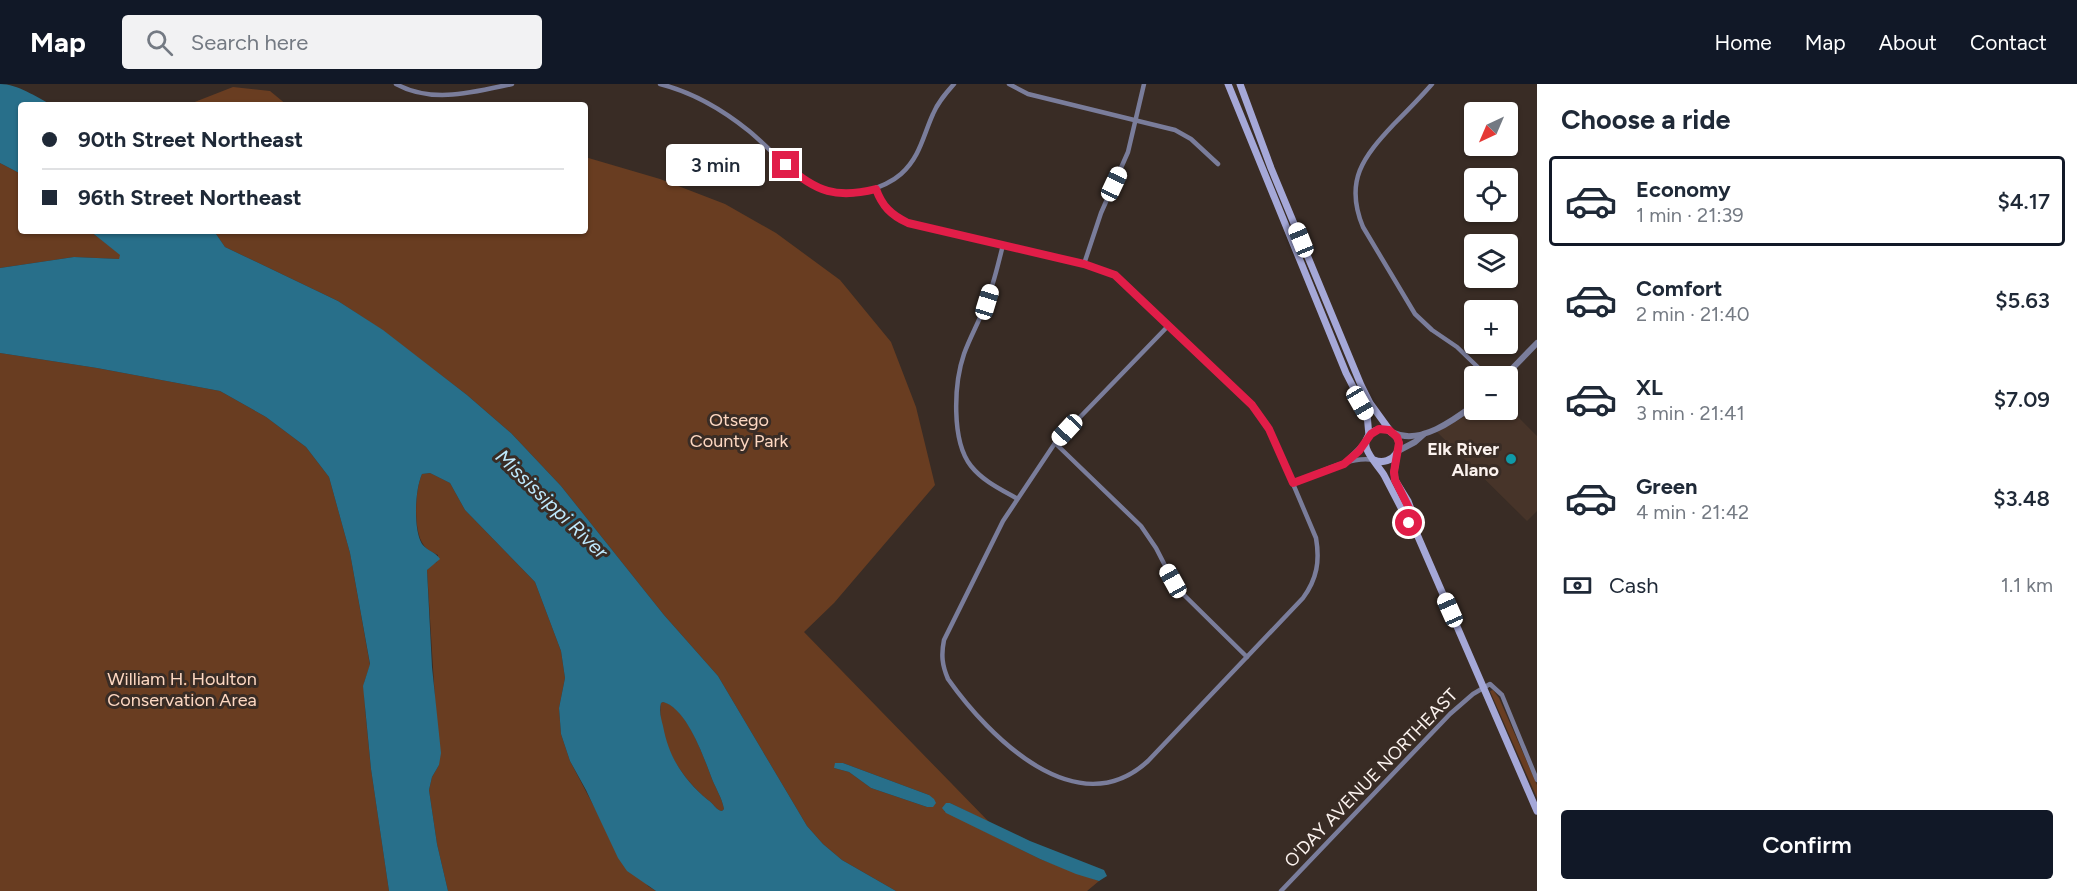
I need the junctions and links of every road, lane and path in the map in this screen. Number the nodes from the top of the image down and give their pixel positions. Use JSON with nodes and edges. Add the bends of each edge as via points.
{"nodes":[{"id":1,"x":396,"y":84,"type":"edge"},
{"id":2,"x":512,"y":84,"type":"edge"},
{"id":3,"x":660,"y":84,"type":"edge"},
{"id":4,"x":954,"y":84,"type":"edge"},
{"id":5,"x":1009,"y":84,"type":"edge"},
{"id":6,"x":1144,"y":84,"type":"edge"},
{"id":7,"x":1228,"y":84,"type":"edge"},
{"id":8,"x":1240,"y":84,"type":"edge"},
{"id":9,"x":1432,"y":84,"type":"edge"},
{"id":10,"x":1137,"y":119,"type":"junction"},
{"id":11,"x":1218,"y":164,"type":"dead end"},
{"id":12,"x":876,"y":189,"type":"junction"},
{"id":13,"x":1003,"y":245,"type":"junction"},
{"id":14,"x":1084,"y":264,"type":"junction"},
{"id":15,"x":1169,"y":325,"type":"junction"},
{"id":16,"x":1537,"y":343,"type":"edge"},
{"id":17,"x":1477,"y":366,"type":"edge"},
{"id":18,"x":1514,"y":366,"type":"edge"},
{"id":19,"x":1464,"y":412,"type":"edge"},
{"id":20,"x":1392,"y":432,"type":"junction"},
{"id":21,"x":1424,"y":434,"type":"junction"},
{"id":22,"x":1368,"y":437,"type":"junction"},
{"id":23,"x":1055,"y":443,"type":"junction"},
{"id":24,"x":1398,"y":452,"type":"junction"},
{"id":25,"x":1374,"y":460,"type":"junction"},
{"id":26,"x":1344,"y":464,"type":"junction"},
{"id":27,"x":1293,"y":483,"type":"junction"},
{"id":28,"x":1016,"y":498,"type":"junction"},
{"id":29,"x":1416,"y":532,"type":"junction"},
{"id":30,"x":1247,"y":657,"type":"junction"},
{"id":31,"x":1483,"y":687,"type":"junction"},
{"id":32,"x":1537,"y":780,"type":"edge"},
{"id":33,"x":1537,"y":811,"type":"edge"},
{"id":34,"x":1281,"y":891,"type":"edge"}],
"edges":[{"from":1,"to":2,"type":"street","via":[[425,95],[441,96]]},
{"from":3,"to":12,"type":"street","via":[[726,114],[819,189],[848,195]]},
{"from":4,"to":12,"type":"street","via":[[936,107],[914,161],[897,178]]},
{"from":5,"to":10,"type":"street","via":[[1028,94]]},
{"from":6,"to":10,"type":"street"},
{"from":7,"to":22,"type":"main road","via":[[1346,373],[1367,414]]},
{"from":8,"to":20,"type":"main road","via":[[1360,385]]},
{"from":9,"to":17,"type":"street","via":[[1372,147],[1360,169],[1356,191],[1359,218],[1406,302],[1423,323]]},
{"from":10,"to":11,"type":"street","via":[[1184,134]]},
{"from":10,"to":14,"type":"street"},
{"from":12,"to":13,"type":"street","via":[[883,205],[908,223]]},
{"from":13,"to":14,"type":"street"},
{"from":13,"to":28,"type":"street","via":[[987,302],[964,354],[958,380],[957,429],[965,458],[978,474]]},
{"from":14,"to":15,"type":"street","via":[[1115,275]]},
{"from":15,"to":23,"type":"street"},
{"from":15,"to":27,"type":"street","via":[[1262,418]]},
{"from":16,"to":18,"type":"street"},
{"from":19,"to":21,"type":"street"},
{"from":20,"to":21,"type":"street","via":[[1406,437]]},
{"from":20,"to":22,"type":"main road","via":[[1379,429]]},
{"from":20,"to":24,"type":"main road","via":[[1399,443]]},
{"from":21,"to":24,"type":"street"},
{"from":22,"to":25,"type":"main road","via":[[1367,452]]},
{"from":22,"to":26,"type":"street"},
{"from":23,"to":28,"type":"street"},
{"from":23,"to":30,"type":"street","via":[[1141,526],[1183,594]]},
{"from":24,"to":25,"type":"main road","via":[[1389,461]]},
{"from":24,"to":29,"type":"main road","via":[[1394,475],[1415,520]]},
{"from":25,"to":26,"type":"street"},
{"from":25,"to":29,"type":"main road"},
{"from":26,"to":27,"type":"street"},
{"from":27,"to":30,"type":"street","via":[[1316,538],[1317,572],[1303,598]]},
{"from":28,"to":30,"type":"street","via":[[944,640],[941,655],[948,679],[1006,744],[1050,772],[1078,783],[1120,780],[1139,769]]},
{"from":29,"to":31,"type":"main road"},
{"from":31,"to":32,"type":"street","via":[[1490,684],[1502,694]]},
{"from":31,"to":33,"type":"main road"},
{"from":31,"to":34,"type":"street","name":"O'DAY AVENUE NORTHEAST","via":[[1450,714]]}]}
